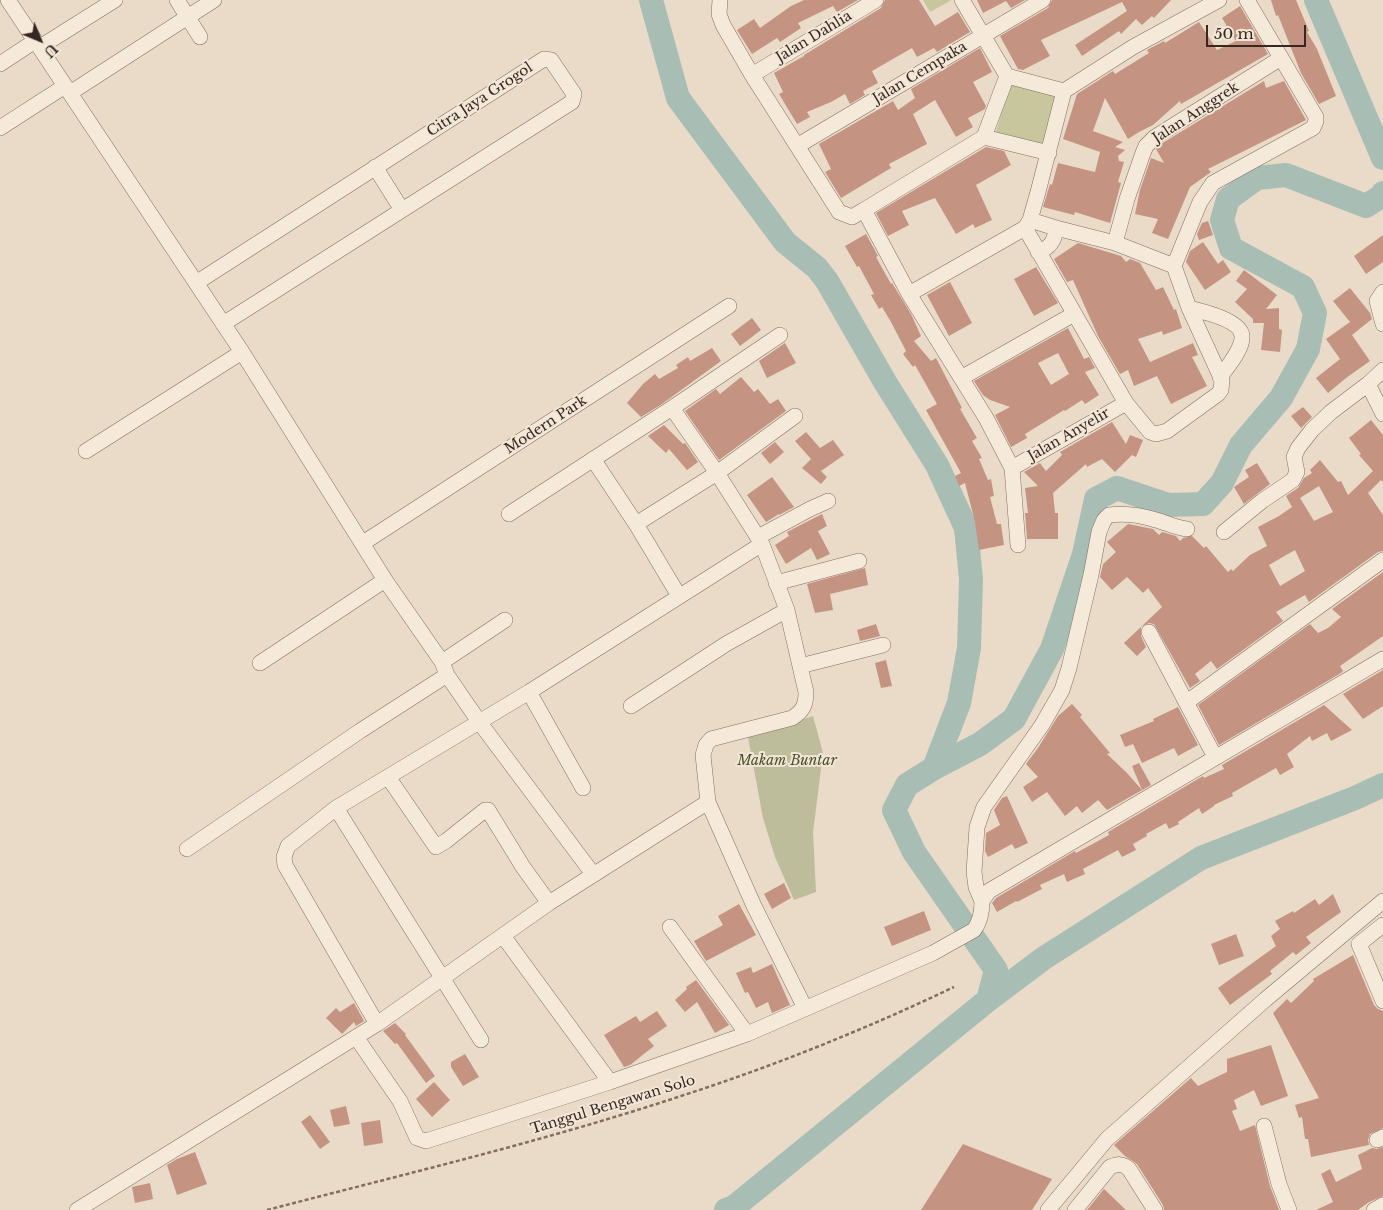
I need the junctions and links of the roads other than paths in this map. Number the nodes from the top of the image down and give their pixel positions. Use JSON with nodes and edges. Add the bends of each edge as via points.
{"nodes":[{"id":1,"x":8,"y":0,"type":"edge"},
{"id":2,"x":115,"y":0,"type":"edge"},
{"id":3,"x":177,"y":0,"type":"edge"},
{"id":4,"x":214,"y":0,"type":"edge"},
{"id":5,"x":720,"y":0,"type":"edge"},
{"id":6,"x":876,"y":0,"type":"edge"},
{"id":7,"x":962,"y":0,"type":"edge"},
{"id":8,"x":1043,"y":0,"type":"edge"},
{"id":9,"x":1218,"y":0,"type":"edge"},
{"id":10,"x":1247,"y":0,"type":"edge"},
{"id":11,"x":188,"y":17,"type":"junction"},
{"id":12,"x":983,"y":36,"type":"junction"},
{"id":13,"x":200,"y":37,"type":"dead end"},
{"id":14,"x":37,"y":44,"type":"junction"},
{"id":15,"x":1281,"y":58,"type":"junction"},
{"id":16,"x":0,"y":64,"type":"edge"},
{"id":17,"x":752,"y":75,"type":"junction"},
{"id":18,"x":1007,"y":76,"type":"junction"},
{"id":19,"x":68,"y":90,"type":"junction"},
{"id":20,"x":1064,"y":91,"type":"junction"},
{"id":21,"x":0,"y":128,"type":"edge"},
{"id":22,"x":984,"y":137,"type":"junction"},
{"id":23,"x":797,"y":146,"type":"junction"},
{"id":24,"x":1049,"y":153,"type":"junction"},
{"id":25,"x":375,"y":167,"type":"junction"},
{"id":26,"x":402,"y":210,"type":"junction"},
{"id":27,"x":864,"y":210,"type":"junction"},
{"id":28,"x":1027,"y":224,"type":"junction"},
{"id":29,"x":1056,"y":228,"type":"junction"},
{"id":30,"x":1116,"y":243,"type":"junction"},
{"id":31,"x":1038,"y":252,"type":"junction"},
{"id":32,"x":1174,"y":266,"type":"junction"},
{"id":33,"x":196,"y":282,"type":"junction"},
{"id":34,"x":1383,"y":292,"type":"edge"},
{"id":35,"x":909,"y":294,"type":"junction"},
{"id":36,"x":729,"y":306,"type":"dead end"},
{"id":37,"x":1189,"y":308,"type":"junction"},
{"id":38,"x":1074,"y":314,"type":"junction"},
{"id":39,"x":223,"y":324,"type":"junction"},
{"id":40,"x":1383,"y":324,"type":"edge"},
{"id":41,"x":780,"y":335,"type":"dead end"},
{"id":42,"x":242,"y":352,"type":"junction"},
{"id":43,"x":1383,"y":370,"type":"edge"},
{"id":44,"x":1220,"y":377,"type":"junction"},
{"id":45,"x":961,"y":378,"type":"junction"},
{"id":46,"x":1368,"y":384,"type":"junction"},
{"id":47,"x":1126,"y":403,"type":"junction"},
{"id":48,"x":672,"y":408,"type":"junction"},
{"id":49,"x":1383,"y":414,"type":"edge"},
{"id":50,"x":795,"y":416,"type":"dead end"},
{"id":51,"x":86,"y":451,"type":"dead end"},
{"id":52,"x":593,"y":459,"type":"junction"},
{"id":53,"x":1012,"y":468,"type":"junction"},
{"id":54,"x":717,"y":473,"type":"junction"},
{"id":55,"x":828,"y":501,"type":"dead end"},
{"id":56,"x":509,"y":514,"type":"dead end"},
{"id":57,"x":636,"y":524,"type":"junction"},
{"id":58,"x":1187,"y":529,"type":"dead end"},
{"id":59,"x":1224,"y":532,"type":"dead end"},
{"id":60,"x":760,"y":541,"type":"junction"},
{"id":61,"x":362,"y":543,"type":"junction"},
{"id":62,"x":1018,"y":544,"type":"dead end"},
{"id":63,"x":1383,"y":560,"type":"edge"},
{"id":64,"x":859,"y":561,"type":"dead end"},
{"id":65,"x":385,"y":580,"type":"junction"},
{"id":66,"x":776,"y":583,"type":"junction"},
{"id":67,"x":679,"y":596,"type":"junction"},
{"id":68,"x":787,"y":610,"type":"junction"},
{"id":69,"x":506,"y":620,"type":"dead end"},
{"id":70,"x":1149,"y":632,"type":"dead end"},
{"id":71,"x":883,"y":646,"type":"dead end"},
{"id":72,"x":1383,"y":659,"type":"edge"},
{"id":73,"x":260,"y":663,"type":"dead end"},
{"id":74,"x":800,"y":666,"type":"junction"},
{"id":75,"x":444,"y":669,"type":"junction"},
{"id":76,"x":529,"y":692,"type":"junction"},
{"id":77,"x":1187,"y":702,"type":"junction"},
{"id":78,"x":632,"y":706,"type":"dead end"},
{"id":79,"x":480,"y":723,"type":"junction"},
{"id":80,"x":1215,"y":757,"type":"junction"},
{"id":81,"x":388,"y":777,"type":"junction"},
{"id":82,"x":583,"y":788,"type":"dead end"},
{"id":83,"x":708,"y":802,"type":"junction"},
{"id":84,"x":336,"y":808,"type":"junction"},
{"id":85,"x":187,"y":850,"type":"dead end"},
{"id":86,"x":593,"y":874,"type":"junction"},
{"id":87,"x":982,"y":900,"type":"junction"},
{"id":88,"x":1383,"y":901,"type":"edge"},
{"id":89,"x":549,"y":903,"type":"junction"},
{"id":90,"x":1383,"y":925,"type":"edge"},
{"id":91,"x":670,"y":927,"type":"dead end"},
{"id":92,"x":502,"y":936,"type":"junction"},
{"id":93,"x":441,"y":978,"type":"junction"},
{"id":94,"x":1383,"y":1001,"type":"edge"},
{"id":95,"x":804,"y":1008,"type":"junction"},
{"id":96,"x":378,"y":1024,"type":"junction"},
{"id":97,"x":746,"y":1034,"type":"junction"},
{"id":98,"x":356,"y":1037,"type":"junction"},
{"id":99,"x":481,"y":1040,"type":"dead end"},
{"id":100,"x":610,"y":1082,"type":"junction"},
{"id":101,"x":1264,"y":1126,"type":"dead end"},
{"id":102,"x":1383,"y":1205,"type":"edge"},
{"id":103,"x":77,"y":1210,"type":"edge"},
{"id":104,"x":1048,"y":1210,"type":"edge"},
{"id":105,"x":1076,"y":1210,"type":"edge"},
{"id":106,"x":1155,"y":1210,"type":"edge"},
{"id":107,"x":1289,"y":1210,"type":"edge"},
{"id":108,"x":1374,"y":1210,"type":"edge"}],
"edges":[{"from":1,"to":14,"type":"street"},
{"from":2,"to":14,"type":"street"},
{"from":3,"to":11,"type":"street"},
{"from":4,"to":11,"type":"street"},
{"from":5,"to":17,"type":"street","via":[[719,14],[723,25]]},
{"from":6,"to":17,"type":"street","name":"Jalan Dahlia"},
{"from":7,"to":12,"type":"street"},
{"from":8,"to":12,"type":"street","name":"Jalan Cempaka"},
{"from":9,"to":20,"type":"street","via":[[1133,47]]},
{"from":10,"to":15,"type":"street"},
{"from":11,"to":13,"type":"street"},
{"from":11,"to":19,"type":"street"},
{"from":12,"to":18,"type":"street"},
{"from":12,"to":23,"type":"street","name":"Jalan Cempaka"},
{"from":14,"to":16,"type":"street"},
{"from":14,"to":19,"type":"street"},
{"from":15,"to":30,"type":"street","name":"Jalan Anggrek","via":[[1155,137],[1146,146]]},
{"from":15,"to":32,"type":"street","via":[[1316,117],[1313,128],[1213,183],[1200,202]]},
{"from":17,"to":23,"type":"street"},
{"from":18,"to":20,"type":"street"},
{"from":18,"to":22,"type":"street"},
{"from":19,"to":21,"type":"street"},
{"from":19,"to":33,"type":"street"},
{"from":20,"to":24,"type":"street"},
{"from":22,"to":24,"type":"street"},
{"from":22,"to":27,"type":"street"},
{"from":23,"to":27,"type":"street","via":[[839,212],[852,217]]},
{"from":24,"to":28,"type":"street"},
{"from":25,"to":26,"type":"street"},
{"from":25,"to":26,"type":"street","name":"Citra Jaya Grogol","via":[[544,59],[550,60],[574,94],[572,102]]},
{"from":25,"to":33,"type":"street","name":"Citra Jaya Grogol"},
{"from":26,"to":39,"type":"street","name":"Citra Jaya Grogol"},
{"from":27,"to":35,"type":"street"},
{"from":28,"to":29,"type":"street"},
{"from":28,"to":31,"type":"street"},
{"from":28,"to":35,"type":"street"},
{"from":29,"to":30,"type":"street"},
{"from":29,"to":31,"type":"street","via":[[1052,243]]},
{"from":30,"to":32,"type":"street"},
{"from":31,"to":38,"type":"street"},
{"from":32,"to":37,"type":"street"},
{"from":33,"to":39,"type":"street"},
{"from":34,"to":40,"type":"street","via":[[1377,301]]},
{"from":35,"to":45,"type":"street"},
{"from":36,"to":61,"type":"street","name":"Modern Park"},
{"from":37,"to":44,"type":"street"},
{"from":37,"to":44,"type":"street","via":[[1214,314],[1240,330],[1240,345]]},
{"from":38,"to":45,"type":"street"},
{"from":38,"to":47,"type":"street"},
{"from":39,"to":42,"type":"street"},
{"from":41,"to":48,"type":"street"},
{"from":42,"to":51,"type":"street"},
{"from":42,"to":61,"type":"street"},
{"from":43,"to":46,"type":"street"},
{"from":44,"to":47,"type":"street","via":[[1222,386],[1218,394],[1168,431],[1150,432]]},
{"from":45,"to":53,"type":"street"},
{"from":46,"to":49,"type":"street"},
{"from":46,"to":59,"type":"street","via":[[1312,430],[1294,457],[1297,472],[1293,480]]},
{"from":47,"to":53,"type":"street","name":"Jalan Anyelir"},
{"from":48,"to":52,"type":"street"},
{"from":48,"to":54,"type":"street"},
{"from":50,"to":54,"type":"street"},
{"from":52,"to":56,"type":"street"},
{"from":52,"to":57,"type":"street"},
{"from":53,"to":62,"type":"street"},
{"from":54,"to":57,"type":"street"},
{"from":54,"to":60,"type":"street"},
{"from":55,"to":60,"type":"street"},
{"from":57,"to":67,"type":"street"},
{"from":58,"to":87,"type":"street","via":[[1128,513],[1108,515],[1104,520],[1062,690],[1042,725],[984,807],[977,828],[974,872]]},
{"from":60,"to":66,"type":"street"},
{"from":60,"to":67,"type":"street"},
{"from":61,"to":65,"type":"street"},
{"from":63,"to":77,"type":"street"},
{"from":64,"to":66,"type":"street"},
{"from":65,"to":73,"type":"street"},
{"from":65,"to":75,"type":"street"},
{"from":66,"to":68,"type":"street"},
{"from":67,"to":76,"type":"street"},
{"from":68,"to":74,"type":"street"},
{"from":68,"to":78,"type":"street","via":[[726,644]]},
{"from":69,"to":75,"type":"street"},
{"from":70,"to":77,"type":"street"},
{"from":71,"to":74,"type":"street"},
{"from":72,"to":80,"type":"street"},
{"from":74,"to":83,"type":"street","via":[[806,692],[801,712],[782,721],[712,739],[706,745],[703,755]]},
{"from":75,"to":79,"type":"street"},
{"from":75,"to":85,"type":"street"},
{"from":76,"to":79,"type":"street"},
{"from":76,"to":82,"type":"street"},
{"from":77,"to":80,"type":"street"},
{"from":79,"to":81,"type":"street"},
{"from":79,"to":86,"type":"street"},
{"from":80,"to":87,"type":"street","via":[[989,890]]},
{"from":81,"to":84,"type":"street"},
{"from":81,"to":89,"type":"street","via":[[436,847],[488,810]]},
{"from":83,"to":86,"type":"street"},
{"from":83,"to":95,"type":"street"},
{"from":84,"to":93,"type":"street"},
{"from":84,"to":96,"type":"street","via":[[288,846],[285,865]]},
{"from":86,"to":89,"type":"street"},
{"from":87,"to":95,"type":"street","via":[[978,926],[974,930],[933,953]]},
{"from":88,"to":104,"type":"street","via":[[1114,1133]]},
{"from":89,"to":92,"type":"street"},
{"from":90,"to":94,"type":"street","via":[[1358,944]]},
{"from":91,"to":97,"type":"street"},
{"from":92,"to":93,"type":"street"},
{"from":92,"to":100,"type":"street"},
{"from":93,"to":96,"type":"street"},
{"from":93,"to":99,"type":"street"},
{"from":95,"to":97,"type":"street"},
{"from":96,"to":98,"type":"street"},
{"from":97,"to":100,"type":"street"},
{"from":98,"to":100,"type":"street","via":[[400,1101],[417,1138],[426,1142]]},
{"from":98,"to":103,"type":"street"},
{"from":101,"to":107,"type":"street"},
{"from":102,"to":108,"type":"street"},
{"from":105,"to":106,"type":"street","via":[[1110,1167],[1118,1164],[1128,1169]]}]}
